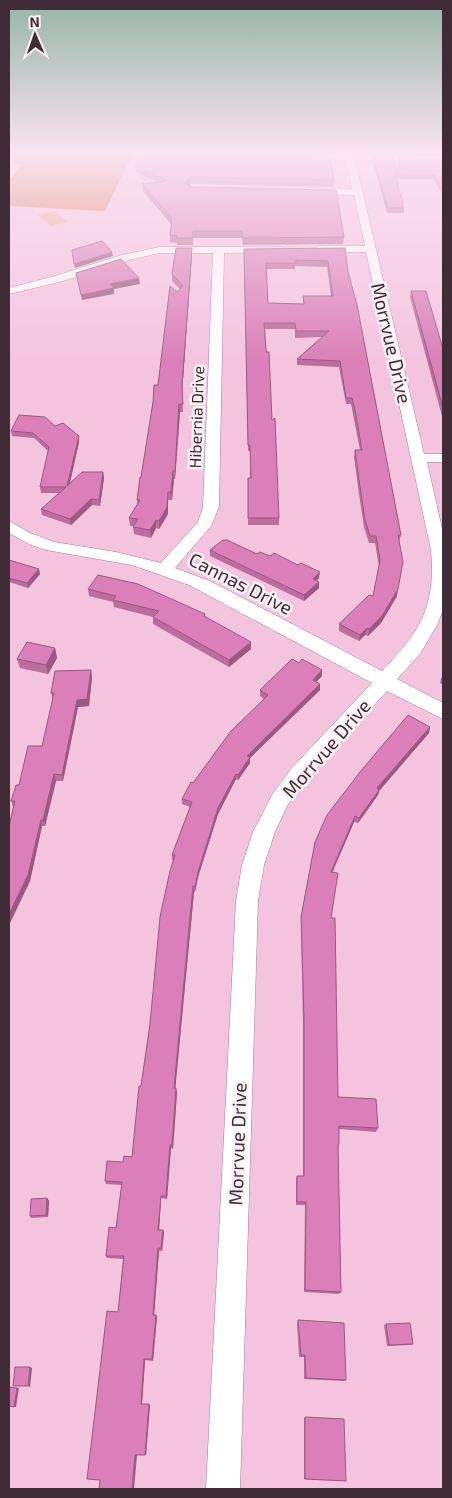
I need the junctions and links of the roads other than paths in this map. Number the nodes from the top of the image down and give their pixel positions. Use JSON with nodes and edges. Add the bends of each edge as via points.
{"nodes":[{"id":1,"x":365,"y":223,"type":"edge"},
{"id":2,"x":219,"y":249,"type":"junction"},
{"id":3,"x":371,"y":249,"type":"junction"},
{"id":4,"x":9,"y":291,"type":"edge"},
{"id":5,"x":418,"y":458,"type":"junction"},
{"id":6,"x":443,"y":458,"type":"edge"},
{"id":7,"x":9,"y":526,"type":"edge"},
{"id":8,"x":165,"y":570,"type":"junction"},
{"id":9,"x":384,"y":681,"type":"junction"},
{"id":10,"x":443,"y":712,"type":"edge"},
{"id":11,"x":222,"y":1489,"type":"edge"}],
"edges":[{"from":1,"to":3,"type":"street","name":"Morrvue Drive"},
{"from":2,"to":3,"type":"street"},
{"from":2,"to":4,"type":"street","via":[[145,252]]},
{"from":2,"to":8,"type":"street","name":"Hibernia Drive","via":[[211,507],[205,523]]},
{"from":3,"to":5,"type":"street","name":"Morrvue Drive"},
{"from":5,"to":6,"type":"street"},
{"from":5,"to":9,"type":"street","name":"Morrvue Drive","via":[[439,550],[441,589],[427,629],[414,649]]},
{"from":7,"to":8,"type":"street","name":"Cannas Drive","via":[[36,542],[132,560]]},
{"from":8,"to":9,"type":"street","name":"Cannas Drive","via":[[204,586]]},
{"from":9,"to":10,"type":"street","name":"Cannas Drive"},
{"from":9,"to":11,"type":"street","name":"Morrvue Drive","via":[[298,775],[268,824],[253,865],[247,901]]}]}
